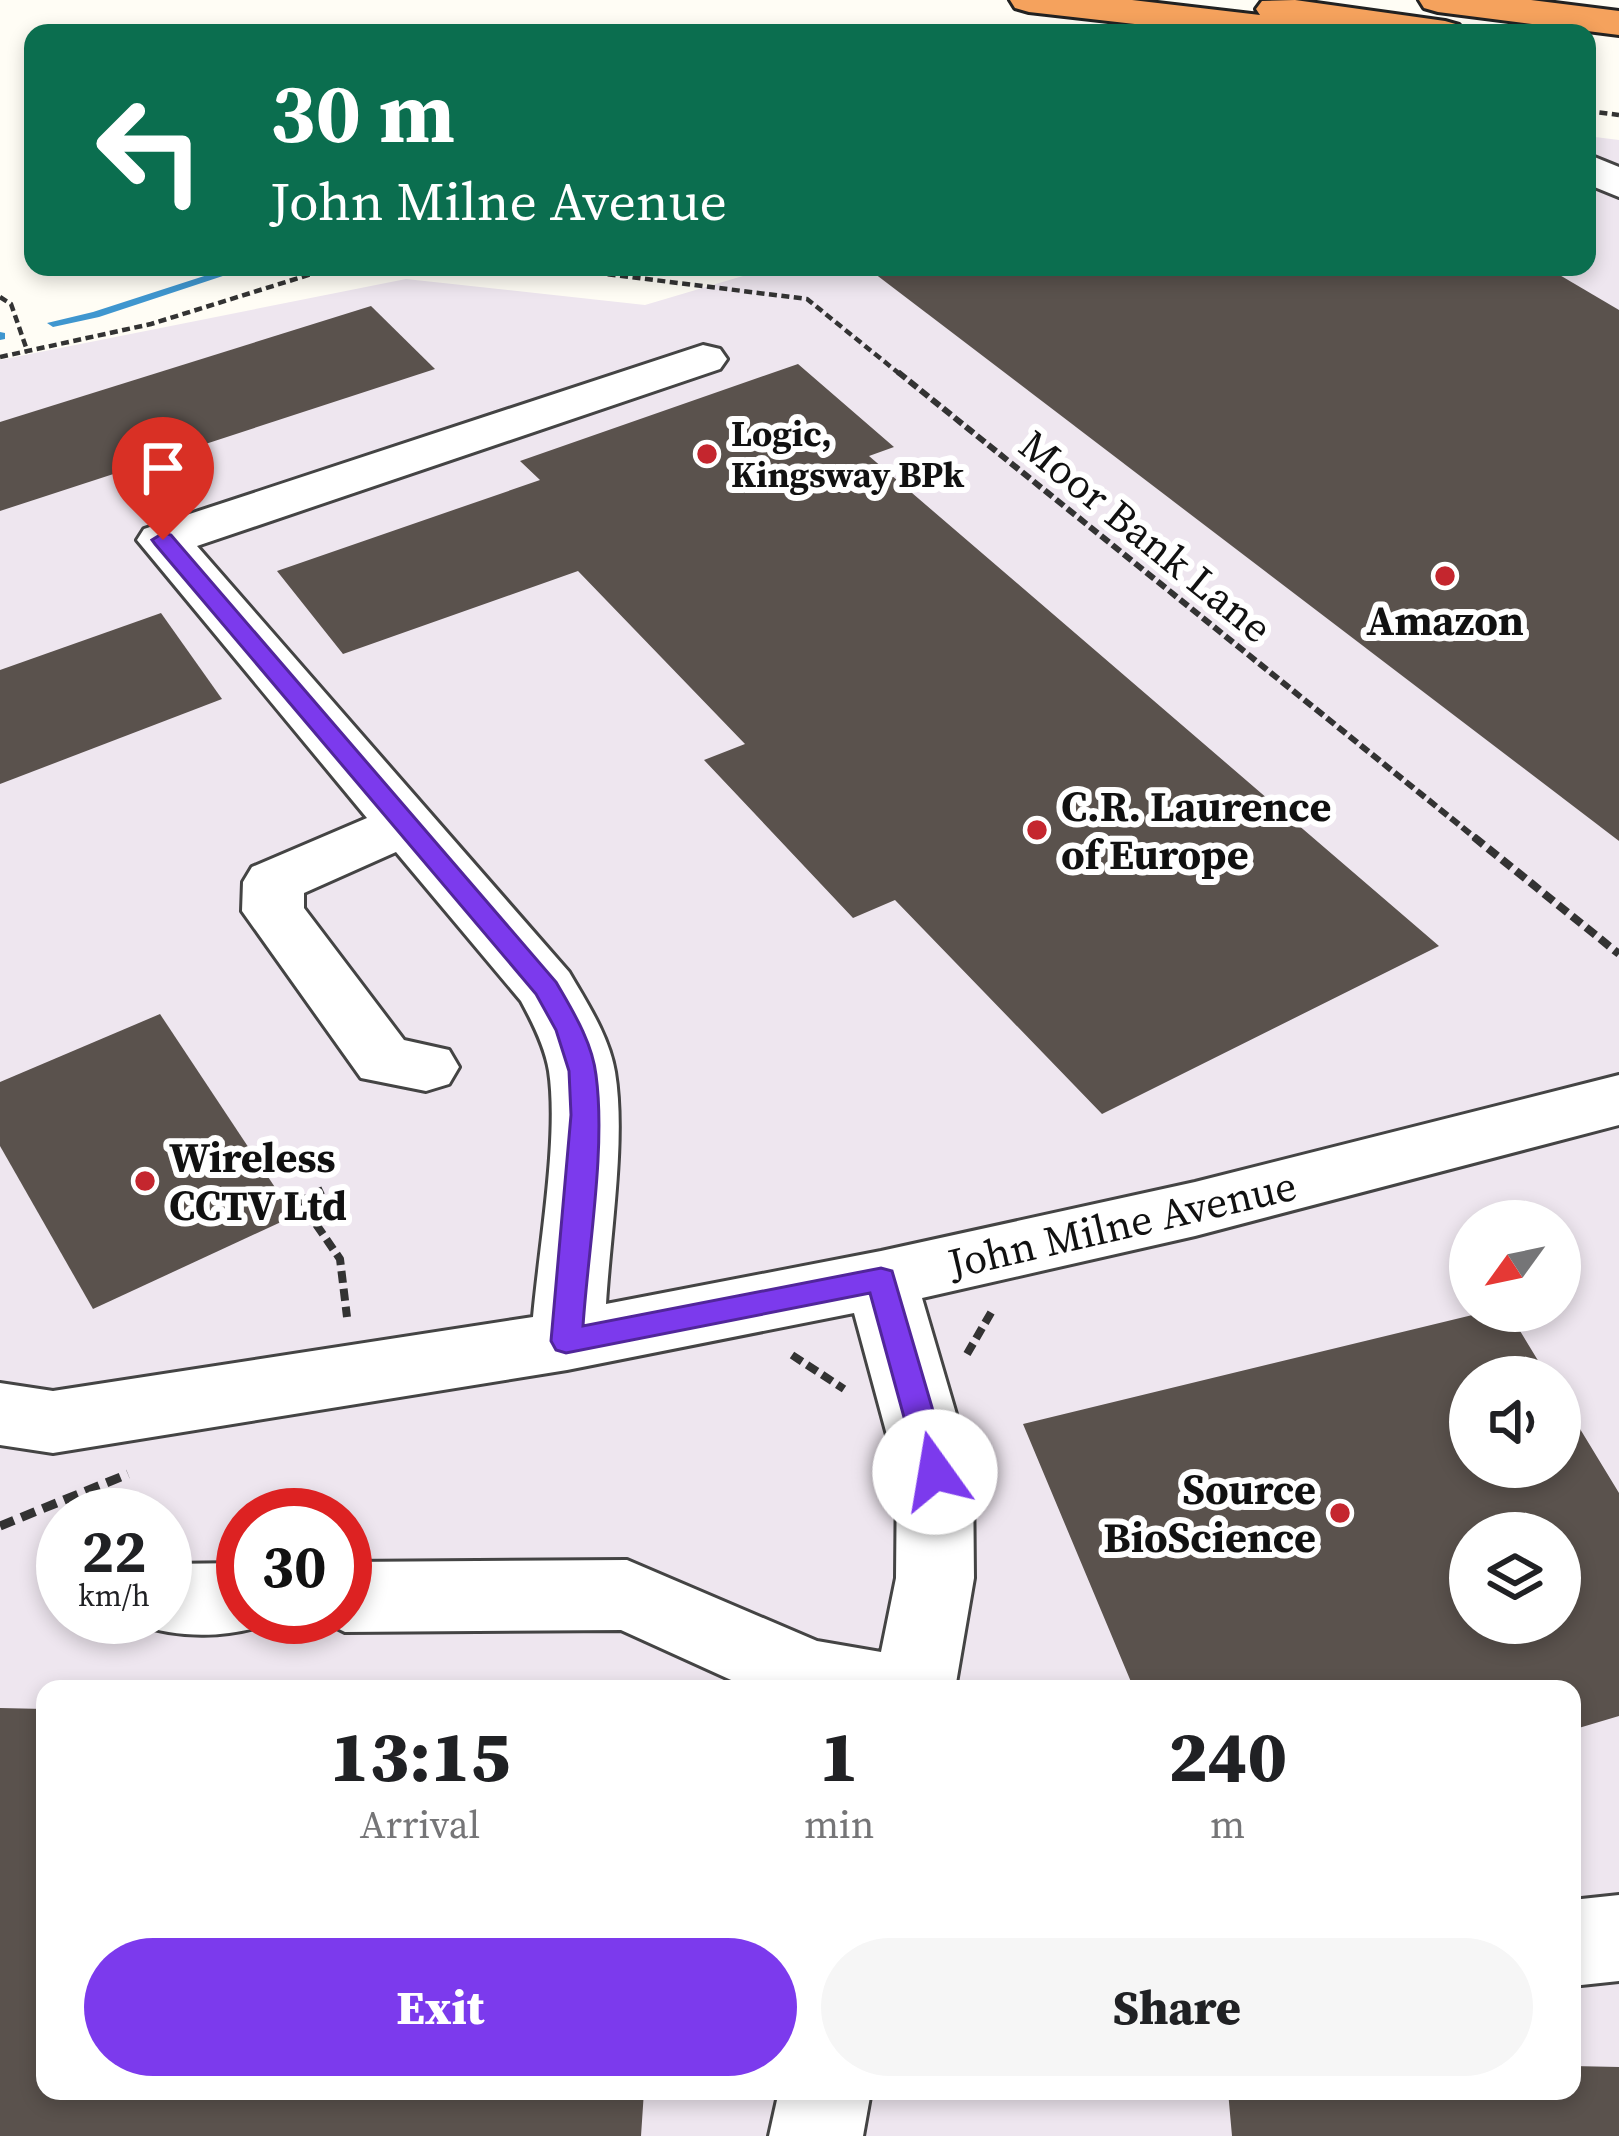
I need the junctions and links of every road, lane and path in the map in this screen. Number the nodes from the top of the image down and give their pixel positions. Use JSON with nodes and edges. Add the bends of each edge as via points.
{"nodes":[{"id":1,"x":1029,"y":0,"type":"edge"},
{"id":2,"x":1217,"y":0,"type":"edge"},
{"id":3,"x":1438,"y":0,"type":"edge"},
{"id":4,"x":1619,"y":23,"type":"edge"},
{"id":5,"x":1239,"y":24,"type":"edge"},
{"id":6,"x":1383,"y":24,"type":"edge"},
{"id":7,"x":305,"y":276,"type":"edge"},
{"id":8,"x":622,"y":276,"type":"edge"},
{"id":9,"x":0,"y":297,"type":"edge"},
{"id":10,"x":28,"y":352,"type":"junction"},
{"id":11,"x":0,"y":357,"type":"edge"},
{"id":12,"x":704,"y":359,"type":"dead end"},
{"id":13,"x":406,"y":824,"type":"junction"},
{"id":14,"x":1619,"y":954,"type":"edge"},
{"id":15,"x":426,"y":1066,"type":"dead end"},
{"id":16,"x":1619,"y":1100,"type":"edge"},
{"id":17,"x":323,"y":1190,"type":"dead end"},
{"id":18,"x":881,"y":1279,"type":"junction"},
{"id":19,"x":1004,"y":1308,"type":"dead end"},
{"id":20,"x":347,"y":1322,"type":"dead end"},
{"id":21,"x":566,"y":1341,"type":"junction"},
{"id":22,"x":774,"y":1358,"type":"dead end"},
{"id":23,"x":964,"y":1372,"type":"dead end"},
{"id":24,"x":852,"y":1396,"type":"dead end"},
{"id":25,"x":18,"y":1432,"type":"edge"},
{"id":26,"x":149,"y":1469,"type":"dead end"},
{"id":27,"x":0,"y":1526,"type":"edge"},
{"id":28,"x":372,"y":1597,"type":"edge"},
{"id":29,"x":828,"y":1680,"type":"edge"},
{"id":30,"x":916,"y":1680,"type":"edge"},
{"id":31,"x":1619,"y":1938,"type":"edge"},
{"id":32,"x":1581,"y":1942,"type":"edge"},
{"id":33,"x":823,"y":2100,"type":"edge"},
{"id":34,"x":816,"y":2136,"type":"edge"}],
"edges":[{"from":1,"to":5,"type":"highway"},
{"from":2,"to":6,"type":"highway"},
{"from":3,"to":4,"type":"highway"},
{"from":7,"to":10,"type":"path"},
{"from":8,"to":14,"type":"path","name":"Moor Bank Lane","via":[[807,299]]},
{"from":9,"to":10,"type":"path","via":[[11,304]]},
{"from":10,"to":11,"type":"path"},
{"from":12,"to":13,"type":"street","via":[[163,540]]},
{"from":13,"to":15,"type":"street","via":[[274,882],[273,911],[384,1061]]},
{"from":13,"to":21,"type":"street","via":[[546,988],[582,1071]]},
{"from":16,"to":18,"type":"street","name":"John Milne Avenue","via":[[1217,1204]]},
{"from":17,"to":20,"type":"path","via":[[300,1201],[340,1259]]},
{"from":18,"to":21,"type":"street","name":"John Milne Avenue"},
{"from":18,"to":30,"type":"street","via":[[935,1472],[935,1578]]},
{"from":19,"to":23,"type":"path","via":[[980,1326]]},
{"from":21,"to":25,"type":"street","name":"John Milne Avenue"},
{"from":22,"to":24,"type":"path","via":[[793,1355]]},
{"from":26,"to":27,"type":"path"},
{"from":28,"to":29,"type":"street","via":[[627,1595]]},
{"from":31,"to":32,"type":"street"},
{"from":33,"to":34,"type":"street"}]}
